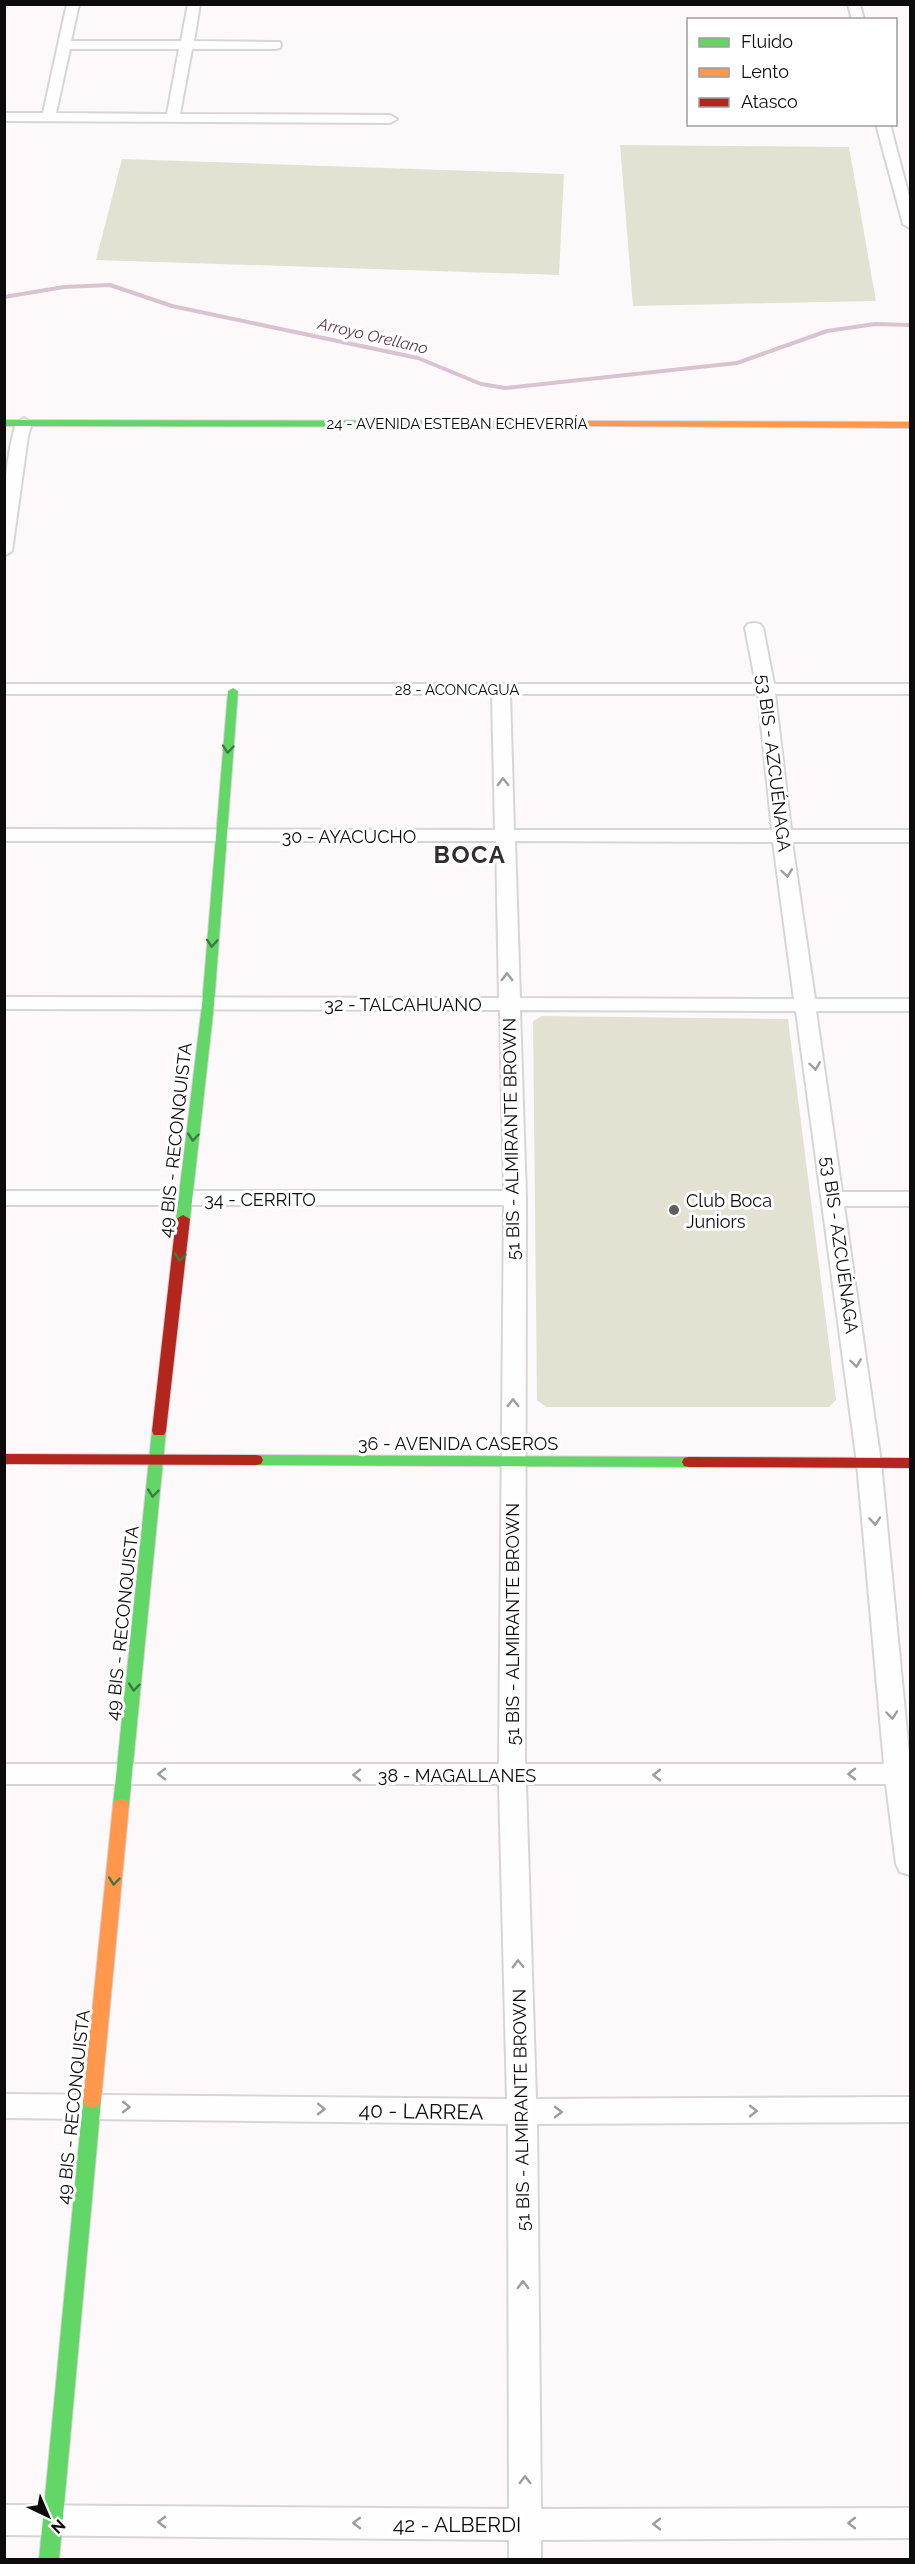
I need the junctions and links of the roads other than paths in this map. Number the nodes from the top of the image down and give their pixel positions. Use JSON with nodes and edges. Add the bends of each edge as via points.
{"nodes":[{"id":1,"x":74,"y":4,"type":"edge"},
{"id":2,"x":194,"y":4,"type":"edge"},
{"id":3,"x":186,"y":44,"type":"junction"},
{"id":4,"x":63,"y":45,"type":"junction"},
{"id":5,"x":275,"y":45,"type":"dead end"},
{"id":6,"x":4,"y":117,"type":"edge"},
{"id":7,"x":49,"y":117,"type":"junction"},
{"id":8,"x":173,"y":118,"type":"junction"},
{"id":9,"x":390,"y":119,"type":"dead end"},
{"id":10,"x":884,"y":126,"type":"edge"},
{"id":11,"x":910,"y":224,"type":"edge"},
{"id":12,"x":4,"y":423,"type":"edge"},
{"id":13,"x":910,"y":425,"type":"edge"},
{"id":14,"x":16,"y":432,"type":"edge"},
{"id":15,"x":4,"y":551,"type":"edge"},
{"id":16,"x":754,"y":628,"type":"dead end"},
{"id":17,"x":4,"y":689,"type":"edge"},
{"id":18,"x":910,"y":689,"type":"edge"},
{"id":19,"x":501,"y":690,"type":"junction"},
{"id":20,"x":766,"y":690,"type":"junction"},
{"id":21,"x":233,"y":691,"type":"junction"},
{"id":22,"x":4,"y":835,"type":"edge"},
{"id":23,"x":220,"y":836,"type":"junction"},
{"id":24,"x":504,"y":836,"type":"junction"},
{"id":25,"x":782,"y":836,"type":"junction"},
{"id":26,"x":910,"y":837,"type":"edge"},
{"id":27,"x":4,"y":1004,"type":"edge"},
{"id":28,"x":508,"y":1004,"type":"junction"},
{"id":29,"x":208,"y":1005,"type":"junction"},
{"id":30,"x":910,"y":1005,"type":"edge"},
{"id":31,"x":807,"y":1006,"type":"junction"},
{"id":32,"x":4,"y":1198,"type":"edge"},
{"id":33,"x":515,"y":1198,"type":"junction"},
{"id":34,"x":186,"y":1199,"type":"junction"},
{"id":35,"x":833,"y":1199,"type":"junction"},
{"id":36,"x":910,"y":1199,"type":"edge"},
{"id":37,"x":156,"y":1459,"type":"junction"},
{"id":38,"x":4,"y":1460,"type":"edge"},
{"id":39,"x":513,"y":1461,"type":"junction"},
{"id":40,"x":869,"y":1463,"type":"junction"},
{"id":41,"x":910,"y":1463,"type":"edge"},
{"id":42,"x":4,"y":1774,"type":"edge"},
{"id":43,"x":125,"y":1774,"type":"junction"},
{"id":44,"x":904,"y":1774,"type":"edge"},
{"id":45,"x":512,"y":1775,"type":"junction"},
{"id":46,"x":910,"y":1864,"type":"edge"},
{"id":47,"x":4,"y":2106,"type":"edge"},
{"id":48,"x":91,"y":2106,"type":"junction"},
{"id":49,"x":910,"y":2110,"type":"edge"},
{"id":50,"x":522,"y":2112,"type":"junction"},
{"id":51,"x":4,"y":2520,"type":"edge"},
{"id":52,"x":52,"y":2521,"type":"junction"},
{"id":53,"x":910,"y":2523,"type":"edge"},
{"id":54,"x":525,"y":2524,"type":"junction"},
{"id":55,"x":49,"y":2559,"type":"edge"},
{"id":56,"x":525,"y":2559,"type":"edge"}],
"edges":[{"from":1,"to":4,"type":"street"},
{"from":2,"to":3,"type":"street"},
{"from":3,"to":4,"type":"street"},
{"from":3,"to":5,"type":"street"},
{"from":3,"to":8,"type":"street"},
{"from":4,"to":7,"type":"street"},
{"from":6,"to":7,"type":"street"},
{"from":7,"to":8,"type":"street"},
{"from":8,"to":9,"type":"street"},
{"from":10,"to":11,"type":"street"},
{"from":12,"to":14,"type":"street","name":"24 - AVENIDA ESTEBAN ECHEVERRÍA"},
{"from":13,"to":14,"type":"street","name":"24 - AVENIDA ESTEBAN ECHEVERRÍA"},
{"from":14,"to":15,"type":"street"},
{"from":16,"to":20,"type":"street","name":"53 BIS - AZCUÉNAGA"},
{"from":17,"to":21,"type":"street","name":"28 - ACONCAGUA"},
{"from":18,"to":20,"type":"street","name":"28 - ACONCAGUA"},
{"from":19,"to":20,"type":"street","name":"28 - ACONCAGUA"},
{"from":19,"to":21,"type":"street","name":"28 - ACONCAGUA"},
{"from":24,"to":19,"type":"street","name":"51 BIS - ALMIRANTE BROWN","one_way":true},
{"from":20,"to":25,"type":"street","name":"53 BIS - AZCUÉNAGA"},
{"from":21,"to":23,"type":"street","name":"49 BIS - RECONQUISTA","one_way":true},
{"from":22,"to":23,"type":"street","name":"30 - AYACUCHO"},
{"from":23,"to":24,"type":"street","name":"30 - AYACUCHO"},
{"from":23,"to":29,"type":"street","name":"49 BIS - RECONQUISTA","one_way":true},
{"from":24,"to":25,"type":"street","name":"30 - AYACUCHO"},
{"from":28,"to":24,"type":"street","name":"51 BIS - ALMIRANTE BROWN","one_way":true},
{"from":25,"to":26,"type":"street","name":"30 - AYACUCHO"},
{"from":25,"to":31,"type":"street","name":"53 BIS - AZCUÉNAGA","one_way":true},
{"from":27,"to":29,"type":"street","name":"32 - TALCAHUANO"},
{"from":28,"to":29,"type":"street","name":"32 - TALCAHUANO"},
{"from":28,"to":31,"type":"street","name":"32 - TALCAHUANO"},
{"from":28,"to":33,"type":"street","name":"51 BIS - ALMIRANTE BROWN"},
{"from":29,"to":34,"type":"street","name":"49 BIS - RECONQUISTA","one_way":true},
{"from":30,"to":31,"type":"street","name":"32 - TALCAHUANO"},
{"from":31,"to":35,"type":"street","name":"53 BIS - AZCUÉNAGA","one_way":true},
{"from":32,"to":34,"type":"street","name":"34 - CERRITO"},
{"from":33,"to":34,"type":"street","name":"34 - CERRITO"},
{"from":39,"to":33,"type":"street","name":"51 BIS - ALMIRANTE BROWN","one_way":true},
{"from":34,"to":37,"type":"street","name":"49 BIS - RECONQUISTA","one_way":true},
{"from":35,"to":36,"type":"street"},
{"from":35,"to":40,"type":"street","name":"53 BIS - AZCUÉNAGA","one_way":true},
{"from":37,"to":38,"type":"street","name":"36 - AVENIDA CASEROS"},
{"from":37,"to":39,"type":"street","name":"36 - AVENIDA CASEROS"},
{"from":37,"to":43,"type":"street","name":"49 BIS - RECONQUISTA","one_way":true},
{"from":39,"to":40,"type":"street","name":"36 - AVENIDA CASEROS"},
{"from":39,"to":45,"type":"street","name":"51 BIS - ALMIRANTE BROWN"},
{"from":40,"to":41,"type":"street","name":"36 - AVENIDA CASEROS"},
{"from":40,"to":44,"type":"street","name":"53 BIS - AZCUÉNAGA","one_way":true},
{"from":42,"to":43,"type":"street","name":"38 - MAGALLANES"},
{"from":45,"to":43,"type":"street","name":"38 - MAGALLANES","one_way":true},
{"from":43,"to":48,"type":"street","name":"49 BIS - RECONQUISTA","one_way":true},
{"from":44,"to":45,"type":"street","name":"38 - MAGALLANES","one_way":true},
{"from":44,"to":46,"type":"street","name":"53 BIS - AZCUÉNAGA"},
{"from":50,"to":45,"type":"street","name":"51 BIS - ALMIRANTE BROWN","one_way":true},
{"from":47,"to":48,"type":"street","name":"40 - LARREA"},
{"from":48,"to":50,"type":"street","name":"40 - LARREA","one_way":true},
{"from":48,"to":52,"type":"street","name":"49 BIS - RECONQUISTA"},
{"from":50,"to":49,"type":"street","name":"40 - LARREA","one_way":true},
{"from":54,"to":50,"type":"street","name":"51 BIS - ALMIRANTE BROWN","one_way":true},
{"from":51,"to":52,"type":"street","name":"42 - ALBERDI"},
{"from":54,"to":52,"type":"street","name":"42 - ALBERDI","one_way":true},
{"from":52,"to":55,"type":"street","name":"49 BIS - RECONQUISTA"},
{"from":53,"to":54,"type":"street","name":"42 - ALBERDI","one_way":true},
{"from":54,"to":56,"type":"street","name":"51 BIS - ALMIRANTE BROWN"}]}
